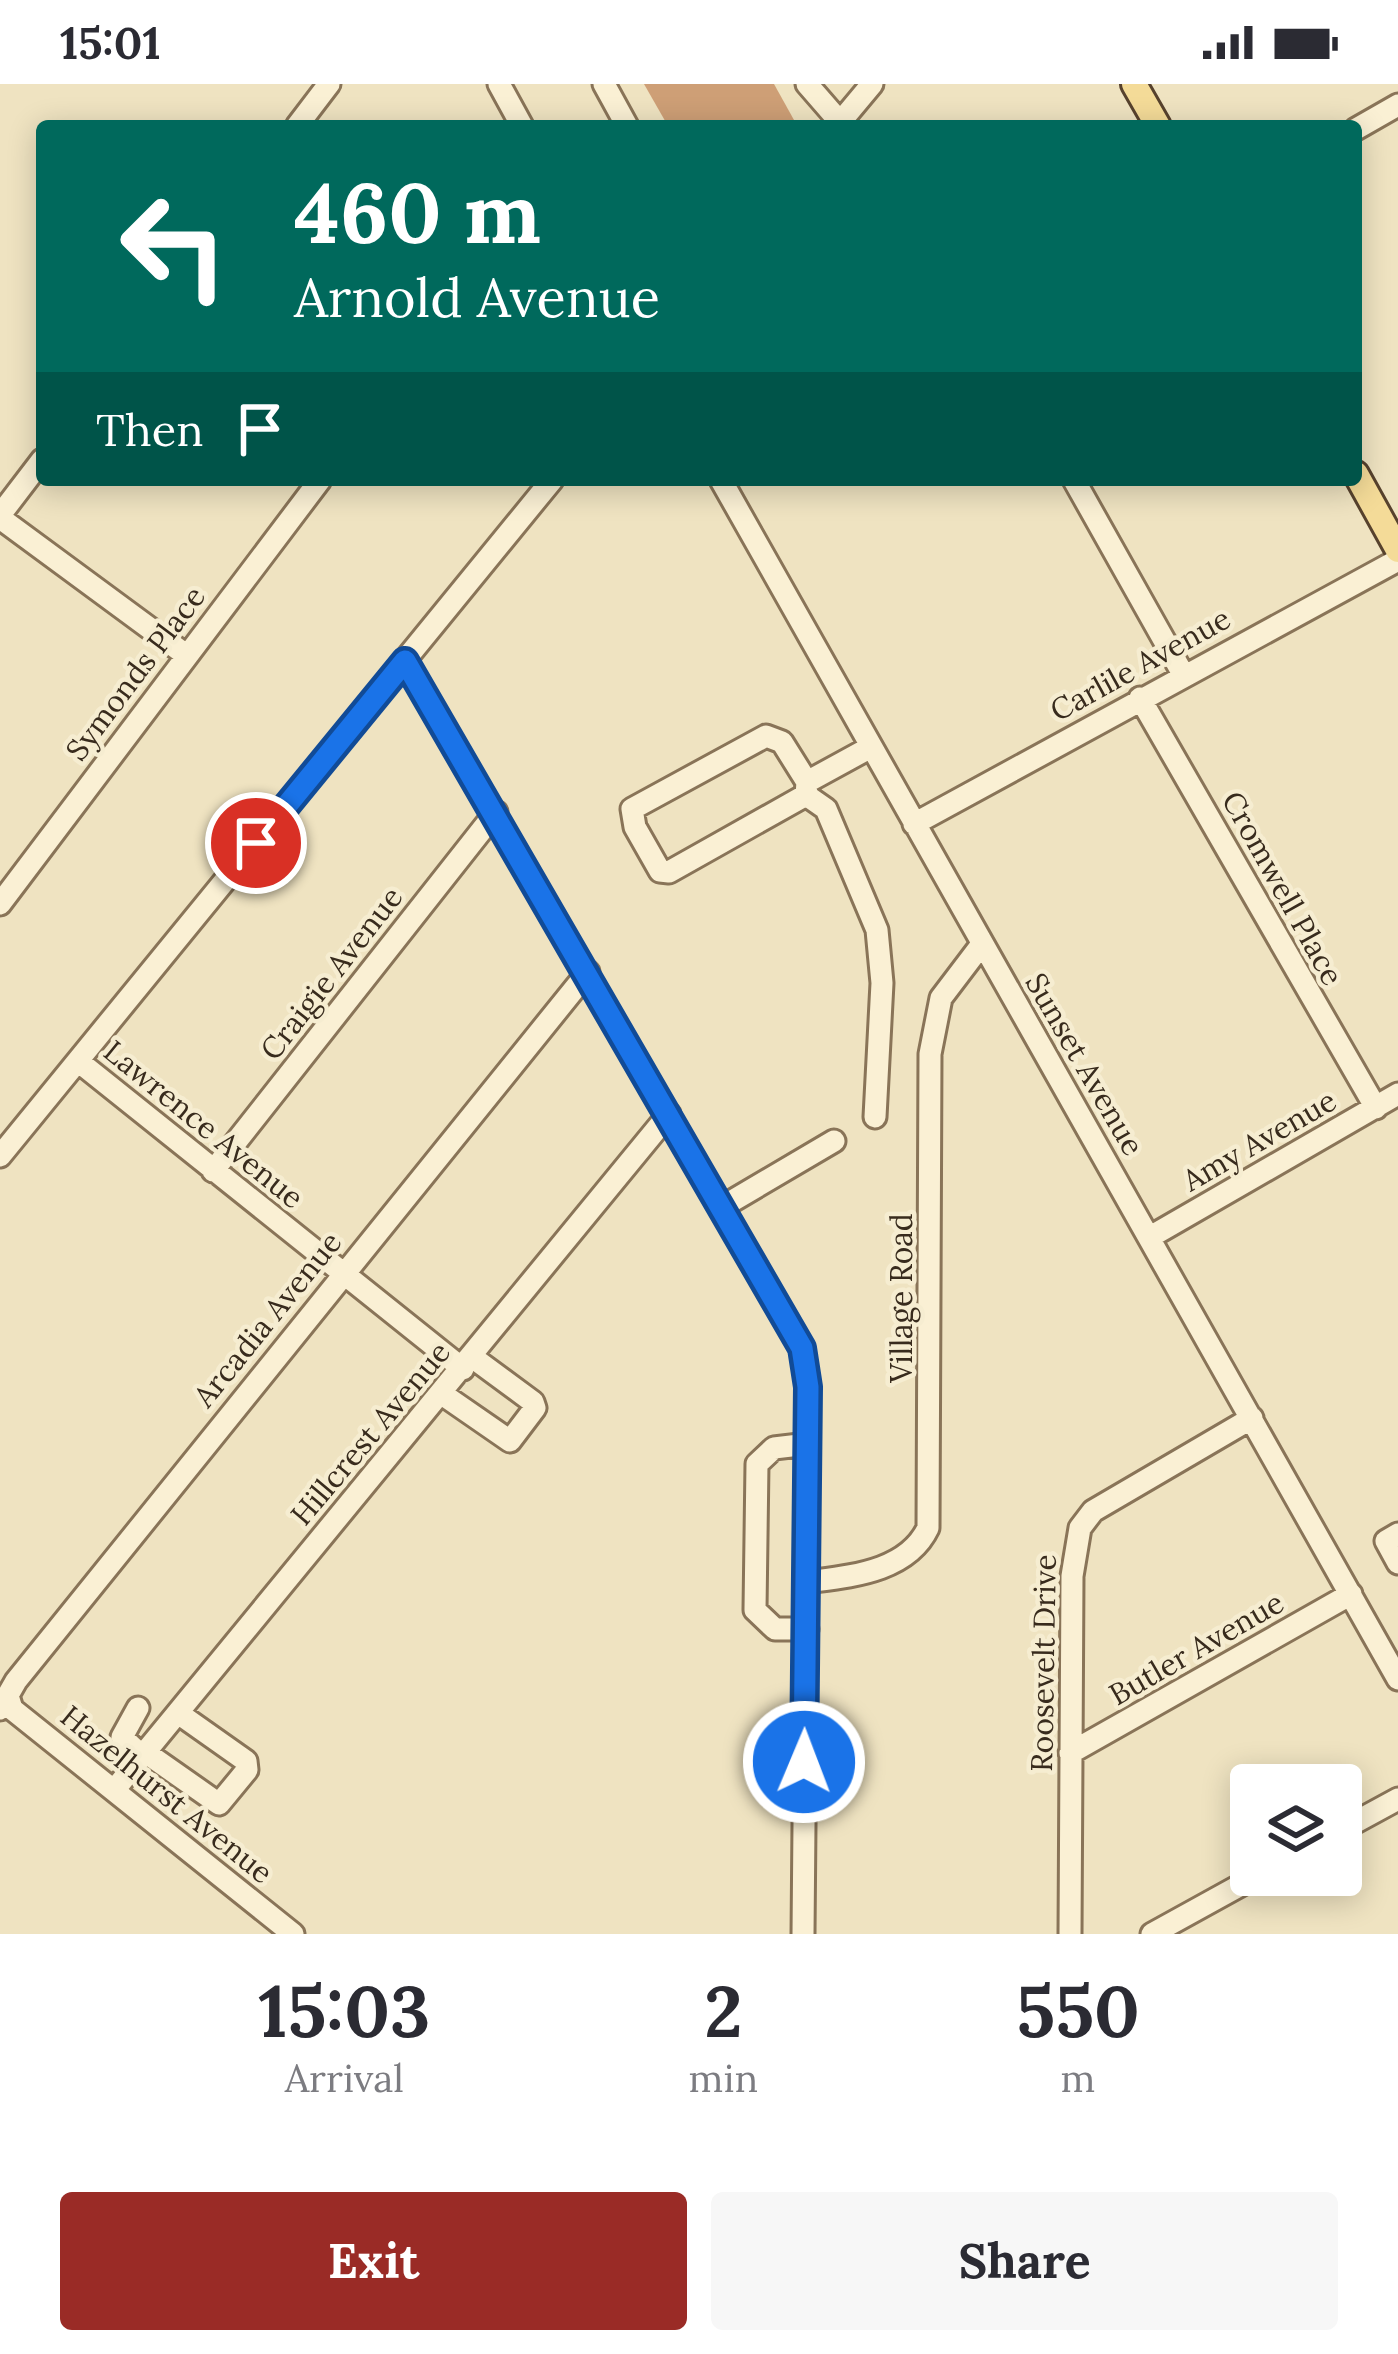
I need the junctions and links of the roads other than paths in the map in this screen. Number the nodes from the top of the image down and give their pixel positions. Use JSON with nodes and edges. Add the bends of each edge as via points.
{"nodes":[{"id":1,"x":329,"y":84,"type":"edge"},
{"id":2,"x":499,"y":84,"type":"edge"},
{"id":3,"x":604,"y":84,"type":"edge"},
{"id":4,"x":807,"y":84,"type":"edge"},
{"id":5,"x":872,"y":84,"type":"edge"},
{"id":6,"x":1134,"y":84,"type":"edge"},
{"id":7,"x":1398,"y":105,"type":"edge"},
{"id":8,"x":302,"y":120,"type":"edge"},
{"id":9,"x":519,"y":120,"type":"edge"},
{"id":10,"x":623,"y":120,"type":"edge"},
{"id":11,"x":836,"y":120,"type":"edge"},
{"id":12,"x":842,"y":120,"type":"edge"},
{"id":13,"x":1155,"y":120,"type":"edge"},
{"id":14,"x":1362,"y":125,"type":"edge"},
{"id":15,"x":36,"y":468,"type":"edge"},
{"id":16,"x":315,"y":486,"type":"edge"},
{"id":17,"x":547,"y":486,"type":"edge"},
{"id":18,"x":724,"y":486,"type":"edge"},
{"id":19,"x":1077,"y":486,"type":"edge"},
{"id":20,"x":1362,"y":486,"type":"edge"},
{"id":21,"x":0,"y":517,"type":"edge"},
{"id":22,"x":1398,"y":550,"type":"edge"},
{"id":23,"x":1398,"y":560,"type":"edge"},
{"id":24,"x":186,"y":655,"type":"junction"},
{"id":25,"x":405,"y":661,"type":"junction"},
{"id":26,"x":1183,"y":674,"type":"junction"},
{"id":27,"x":1140,"y":698,"type":"junction"},
{"id":28,"x":871,"y":747,"type":"junction"},
{"id":29,"x":806,"y":788,"type":"junction"},
{"id":30,"x":496,"y":812,"type":"junction"},
{"id":31,"x":914,"y":824,"type":"junction"},
{"id":32,"x":0,"y":904,"type":"edge"},
{"id":33,"x":982,"y":944,"type":"junction"},
{"id":34,"x":588,"y":972,"type":"junction"},
{"id":35,"x":78,"y":1061,"type":"junction"},
{"id":36,"x":1398,"y":1094,"type":"edge"},
{"id":37,"x":1376,"y":1108,"type":"junction"},
{"id":38,"x":669,"y":1114,"type":"junction"},
{"id":39,"x":875,"y":1117,"type":"dead end"},
{"id":40,"x":834,"y":1141,"type":"dead end"},
{"id":41,"x":0,"y":1156,"type":"edge"},
{"id":42,"x":213,"y":1171,"type":"junction"},
{"id":43,"x":722,"y":1207,"type":"junction"},
{"id":44,"x":1150,"y":1237,"type":"junction"},
{"id":45,"x":342,"y":1273,"type":"junction"},
{"id":46,"x":467,"y":1363,"type":"junction"},
{"id":47,"x":442,"y":1394,"type":"junction"},
{"id":48,"x":1252,"y":1418,"type":"junction"},
{"id":49,"x":808,"y":1444,"type":"junction"},
{"id":50,"x":1398,"y":1534,"type":"edge"},
{"id":51,"x":1398,"y":1563,"type":"edge"},
{"id":52,"x":808,"y":1582,"type":"junction"},
{"id":53,"x":1351,"y":1594,"type":"junction"},
{"id":54,"x":807,"y":1629,"type":"junction"},
{"id":55,"x":1389,"y":1640,"type":"edge"},
{"id":56,"x":1398,"y":1678,"type":"edge"},
{"id":57,"x":4,"y":1704,"type":"edge"},
{"id":58,"x":138,"y":1708,"type":"dead end"},
{"id":59,"x":178,"y":1713,"type":"junction"},
{"id":60,"x":1070,"y":1753,"type":"junction"},
{"id":61,"x":144,"y":1754,"type":"junction"},
{"id":62,"x":116,"y":1789,"type":"junction"},
{"id":63,"x":1398,"y":1798,"type":"edge"},
{"id":64,"x":1362,"y":1818,"type":"edge"},
{"id":65,"x":1230,"y":1891,"type":"edge"},
{"id":66,"x":293,"y":1934,"type":"edge"},
{"id":67,"x":803,"y":1934,"type":"edge"},
{"id":68,"x":1070,"y":1934,"type":"edge"},
{"id":69,"x":1152,"y":1934,"type":"edge"}],
"edges":[{"from":1,"to":8,"type":"street"},
{"from":2,"to":9,"type":"street"},
{"from":3,"to":10,"type":"street"},
{"from":4,"to":11,"type":"street"},
{"from":5,"to":12,"type":"street"},
{"from":6,"to":13,"type":"main road"},
{"from":7,"to":14,"type":"street"},
{"from":15,"to":21,"type":"street"},
{"from":16,"to":24,"type":"street","name":"Symonds Place"},
{"from":17,"to":25,"type":"street"},
{"from":18,"to":28,"type":"street","name":"Sunset Avenue"},
{"from":19,"to":26,"type":"street"},
{"from":20,"to":22,"type":"main road"},
{"from":21,"to":24,"type":"street"},
{"from":23,"to":26,"type":"street","name":"Carlile Avenue"},
{"from":24,"to":32,"type":"street","name":"Symonds Place"},
{"from":25,"to":30,"type":"street"},
{"from":25,"to":35,"type":"street"},
{"from":26,"to":27,"type":"street","name":"Carlile Avenue"},
{"from":27,"to":31,"type":"street","name":"Carlile Avenue"},
{"from":27,"to":37,"type":"street","name":"Cromwell Place"},
{"from":28,"to":29,"type":"street"},
{"from":28,"to":31,"type":"street","name":"Sunset Avenue"},
{"from":29,"to":29,"type":"street","via":[[782,742],[766,736],[632,809],[635,827],[660,871],[669,872]]},
{"from":29,"to":39,"type":"street","via":[[826,809],[878,930]]},
{"from":30,"to":34,"type":"street"},
{"from":30,"to":42,"type":"street","name":"Craigie Avenue"},
{"from":31,"to":33,"type":"street","name":"Sunset Avenue"},
{"from":33,"to":44,"type":"street","name":"Sunset Avenue"},
{"from":33,"to":52,"type":"street","name":"Village Road","via":[[941,998],[930,1054],[928,1528],[913,1552],[890,1564]]},
{"from":34,"to":38,"type":"street"},
{"from":34,"to":45,"type":"street","name":"Arcadia Avenue"},
{"from":35,"to":41,"type":"street"},
{"from":35,"to":42,"type":"street","name":"Lawrence Avenue"},
{"from":36,"to":37,"type":"street","name":"Amy Avenue"},
{"from":37,"to":44,"type":"street","name":"Amy Avenue"},
{"from":38,"to":43,"type":"street"},
{"from":38,"to":46,"type":"street","name":"Hillcrest Avenue"},
{"from":40,"to":43,"type":"street"},
{"from":42,"to":45,"type":"street","name":"Lawrence Avenue"},
{"from":43,"to":49,"type":"street","via":[[802,1348]]},
{"from":44,"to":48,"type":"street","name":"Sunset Avenue"},
{"from":45,"to":46,"type":"street","name":"Lawrence Avenue"},
{"from":45,"to":57,"type":"street","name":"Arcadia Avenue"},
{"from":46,"to":47,"type":"street","name":"Hillcrest Avenue"},
{"from":46,"to":47,"type":"street","name":"Lawrence Avenue","via":[[533,1402],[510,1441]]},
{"from":47,"to":59,"type":"street","name":"Hillcrest Avenue"},
{"from":48,"to":53,"type":"street","name":"Sunset Avenue"},
{"from":48,"to":60,"type":"street","name":"Roosevelt Drive","via":[[1114,1497],[1080,1528]]},
{"from":49,"to":52,"type":"street"},
{"from":49,"to":54,"type":"street","via":[[774,1448],[757,1463],[755,1610],[776,1629]]},
{"from":50,"to":51,"type":"street","via":[[1386,1540]]},
{"from":52,"to":54,"type":"street"},
{"from":53,"to":55,"type":"street","name":"Sunset Avenue"},
{"from":53,"to":60,"type":"street","name":"Butler Avenue"},
{"from":54,"to":67,"type":"street"},
{"from":55,"to":56,"type":"street","name":"Sunset Avenue"},
{"from":57,"to":62,"type":"street","name":"Hazelhurst Avenue"},
{"from":58,"to":61,"type":"street","via":[[122,1737]]},
{"from":59,"to":61,"type":"street","name":"Hillcrest Avenue"},
{"from":59,"to":61,"type":"street","via":[[246,1761],[219,1804]]},
{"from":60,"to":68,"type":"street","name":"Roosevelt Drive"},
{"from":61,"to":62,"type":"street","name":"Hillcrest Avenue"},
{"from":62,"to":66,"type":"street","name":"Hazelhurst Avenue"},
{"from":63,"to":64,"type":"street"},
{"from":65,"to":69,"type":"street"}]}
